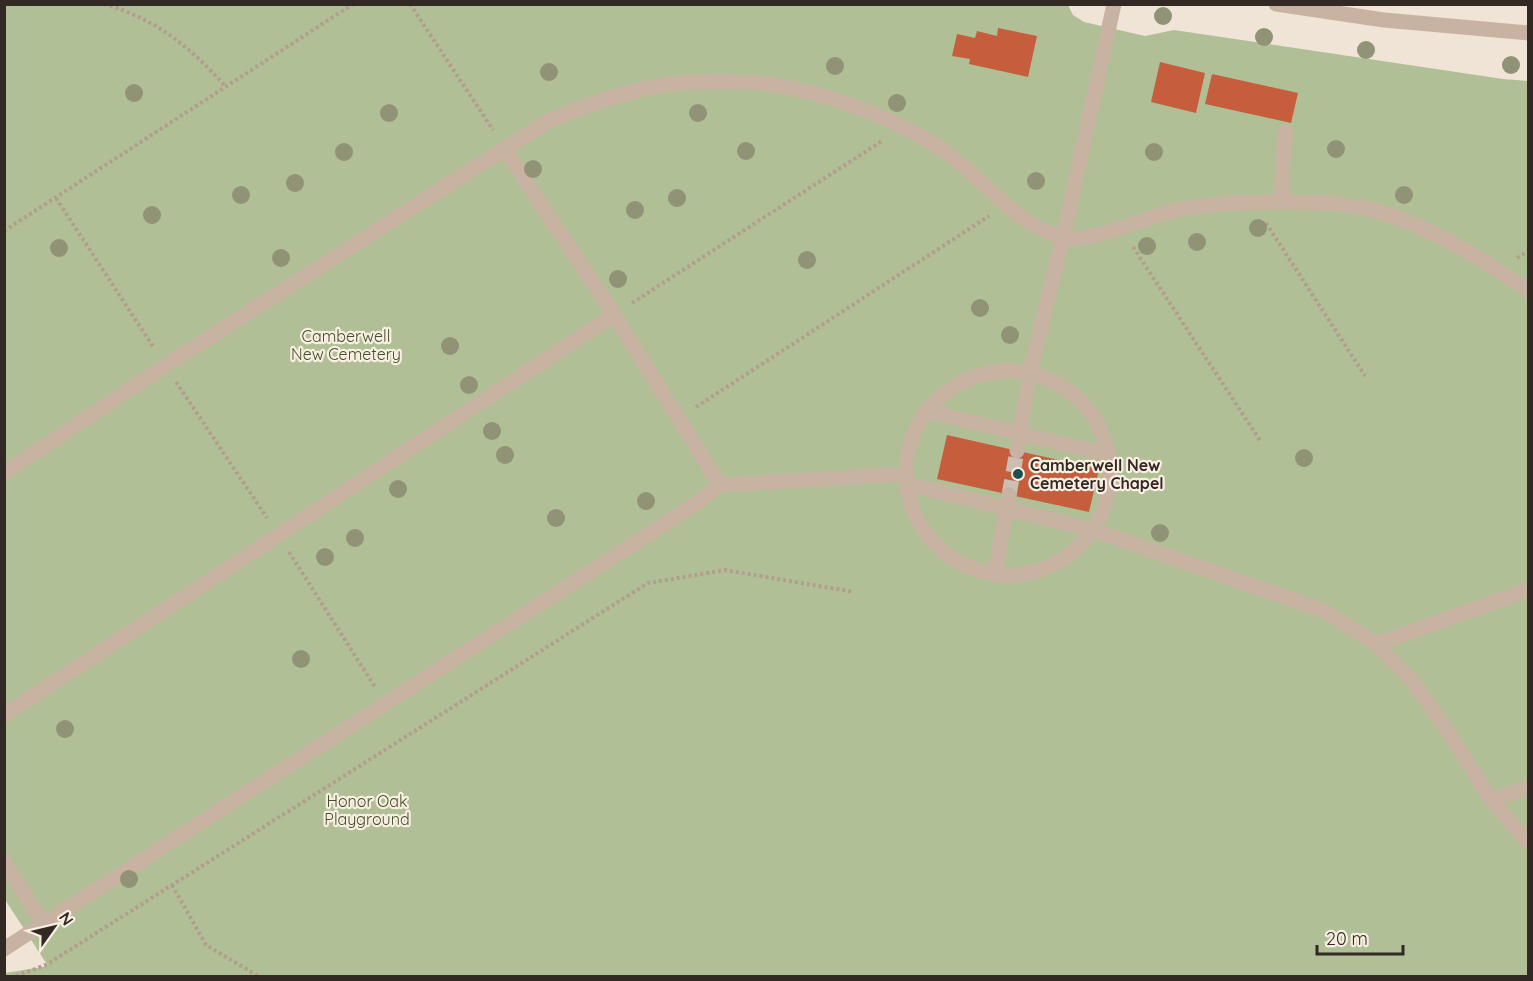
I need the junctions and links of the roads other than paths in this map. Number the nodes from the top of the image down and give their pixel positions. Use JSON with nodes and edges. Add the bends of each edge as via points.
{"nodes":[{"id":1,"x":1114,"y":4,"type":"edge"},
{"id":2,"x":1280,"y":5,"type":"edge"},
{"id":3,"x":1528,"y":33,"type":"edge"},
{"id":4,"x":1286,"y":132,"type":"dead end"},
{"id":5,"x":504,"y":148,"type":"junction"},
{"id":6,"x":1281,"y":202,"type":"junction"},
{"id":7,"x":1063,"y":237,"type":"junction"},
{"id":8,"x":1528,"y":291,"type":"edge"},
{"id":9,"x":614,"y":315,"type":"junction"},
{"id":10,"x":1030,"y":372,"type":"junction"},
{"id":11,"x":926,"y":411,"type":"junction"},
{"id":12,"x":1020,"y":434,"type":"junction"},
{"id":13,"x":1017,"y":451,"type":"tunnel mouth"},
{"id":14,"x":1109,"y":455,"type":"junction"},
{"id":15,"x":4,"y":473,"type":"edge"},
{"id":16,"x":906,"y":479,"type":"junction"},
{"id":17,"x":720,"y":484,"type":"junction"},
{"id":18,"x":1008,"y":502,"type":"junction"},
{"id":19,"x":1093,"y":530,"type":"junction"},
{"id":20,"x":995,"y":574,"type":"junction"},
{"id":21,"x":1528,"y":590,"type":"edge"},
{"id":22,"x":1376,"y":644,"type":"junction"},
{"id":23,"x":4,"y":715,"type":"edge"},
{"id":24,"x":1528,"y":787,"type":"edge"},
{"id":25,"x":1491,"y":800,"type":"junction"},
{"id":26,"x":1528,"y":842,"type":"edge"},
{"id":27,"x":4,"y":862,"type":"edge"},
{"id":28,"x":44,"y":925,"type":"junction"},
{"id":29,"x":4,"y":949,"type":"edge"}],
"edges":[{"from":1,"to":7,"type":"street"},
{"from":2,"to":3,"type":"street","via":[[1384,20]]},
{"from":4,"to":6,"type":"street"},
{"from":5,"to":7,"type":"street","via":[[548,121],[610,97],[665,85],[726,82],[784,86],[839,101],[903,127],[946,153],[1032,224]]},
{"from":5,"to":9,"type":"street"},
{"from":5,"to":15,"type":"street"},
{"from":6,"to":7,"type":"street","via":[[1171,211],[1092,236]]},
{"from":6,"to":8,"type":"street","via":[[1319,202],[1377,211],[1430,231],[1483,259]]},
{"from":7,"to":10,"type":"street"},
{"from":9,"to":17,"type":"street"},
{"from":9,"to":23,"type":"street"},
{"from":10,"to":11,"type":"street","via":[[1001,370],[972,376],[947,390]]},
{"from":10,"to":12,"type":"street"},
{"from":10,"to":14,"type":"street","via":[[1058,383],[1082,402],[1099,426]]},
{"from":11,"to":12,"type":"street"},
{"from":11,"to":16,"type":"street","via":[[908,452]]},
{"from":12,"to":13,"type":"street"},
{"from":12,"to":14,"type":"street"},
{"from":14,"to":19,"type":"street","via":[[1110,481],[1105,506]]},
{"from":16,"to":17,"type":"street"},
{"from":16,"to":18,"type":"street"},
{"from":16,"to":20,"type":"street","via":[[913,510],[927,534],[946,553],[969,567]]},
{"from":17,"to":28,"type":"street","via":[[697,503]]},
{"from":18,"to":19,"type":"street"},
{"from":18,"to":20,"type":"street"},
{"from":19,"to":20,"type":"street","via":[[1074,551],[1051,566],[1024,574]]},
{"from":19,"to":22,"type":"street","via":[[1324,611]]},
{"from":21,"to":22,"type":"street"},
{"from":22,"to":25,"type":"street","via":[[1410,678]]},
{"from":24,"to":25,"type":"street"},
{"from":25,"to":26,"type":"street"},
{"from":27,"to":28,"type":"street"},
{"from":28,"to":29,"type":"street"}]}
